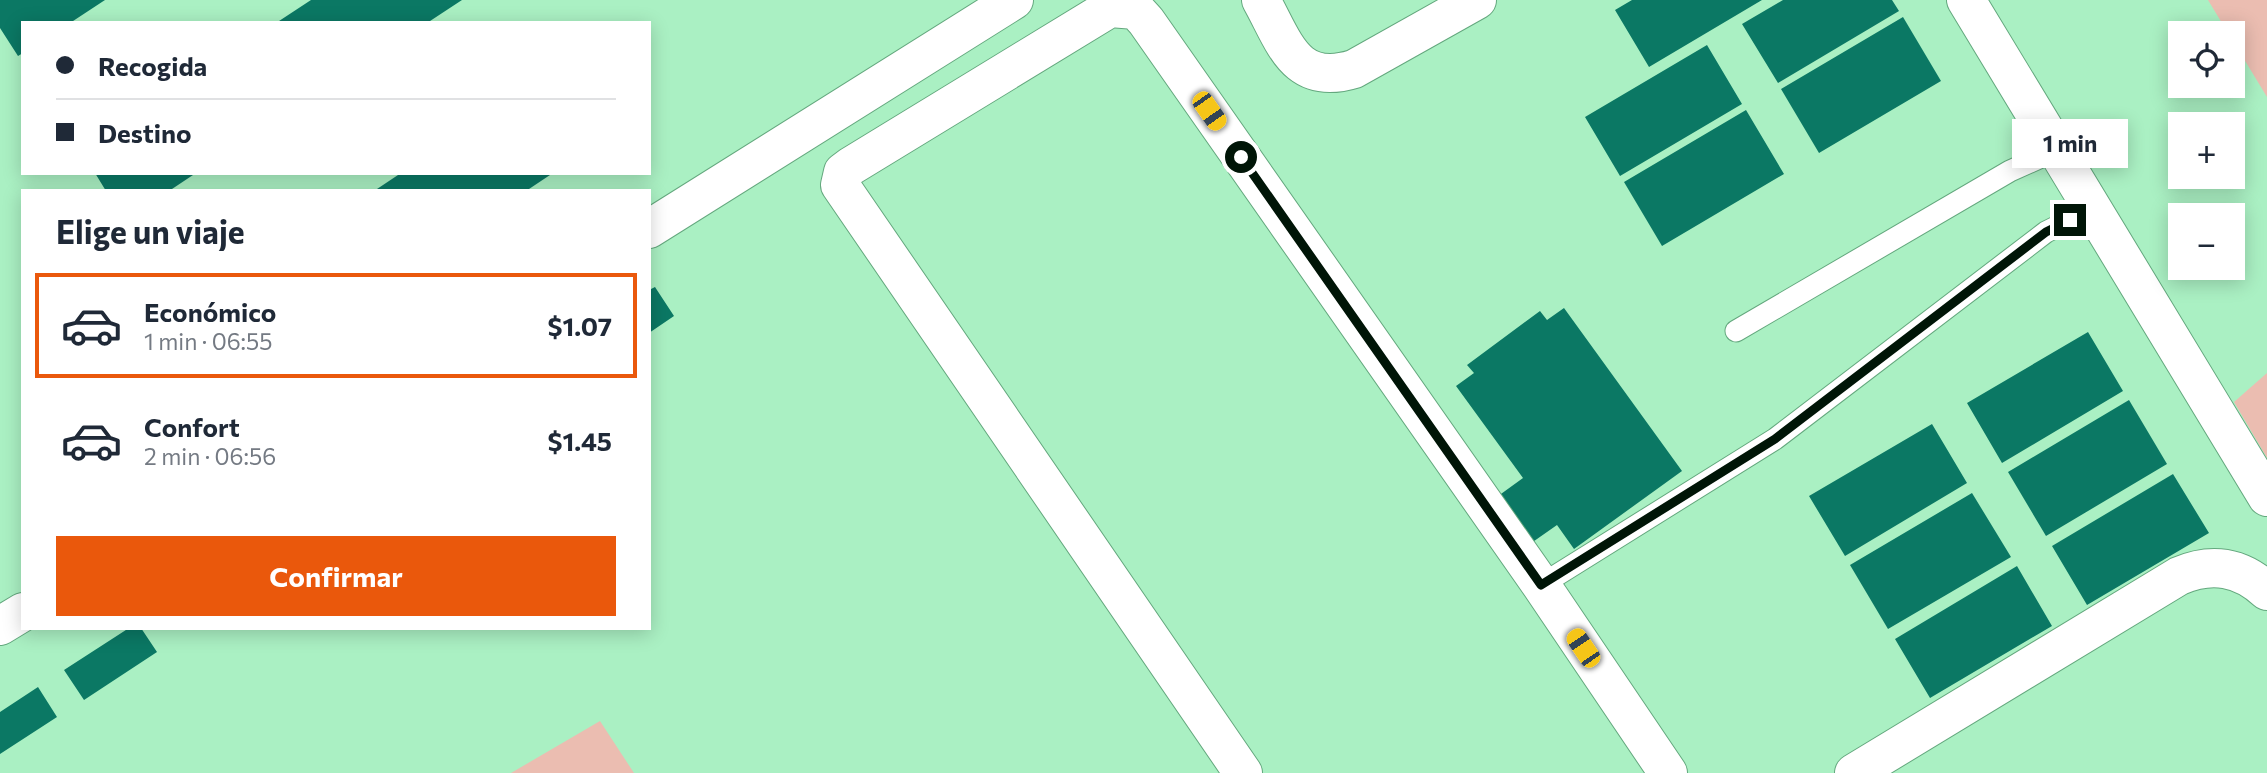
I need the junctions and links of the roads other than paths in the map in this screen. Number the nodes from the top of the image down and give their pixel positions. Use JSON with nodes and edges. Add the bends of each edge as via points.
{"nodes":[{"id":1,"x":1014,"y":0,"type":"edge"},
{"id":2,"x":1261,"y":0,"type":"edge"},
{"id":3,"x":1476,"y":0,"type":"edge"},
{"id":4,"x":1966,"y":0,"type":"edge"},
{"id":5,"x":2059,"y":149,"type":"junction"},
{"id":6,"x":2094,"y":208,"type":"junction"},
{"id":7,"x":651,"y":228,"type":"edge"},
{"id":8,"x":1736,"y":331,"type":"dead end"},
{"id":9,"x":2267,"y":497,"type":"edge"},
{"id":10,"x":1541,"y":585,"type":"junction"},
{"id":11,"x":2267,"y":591,"type":"edge"},
{"id":12,"x":21,"y":613,"type":"edge"},
{"id":13,"x":0,"y":626,"type":"edge"},
{"id":14,"x":1243,"y":773,"type":"edge"},
{"id":15,"x":1668,"y":773,"type":"edge"},
{"id":16,"x":1854,"y":773,"type":"edge"}],
"edges":[{"from":1,"to":7,"type":"street"},
{"from":2,"to":3,"type":"street","via":[[1294,59],[1321,75],[1354,69]]},
{"from":4,"to":5,"type":"street"},
{"from":5,"to":6,"type":"street"},
{"from":5,"to":8,"type":"lane","via":[[2010,171]]},
{"from":6,"to":9,"type":"street"},
{"from":6,"to":10,"type":"lane","via":[[2046,232],[1775,439]]},
{"from":10,"to":14,"type":"street","via":[[1136,10],[1110,8],[1098,13],[851,166],[841,177],[842,192]]},
{"from":10,"to":15,"type":"street"},
{"from":11,"to":16,"type":"street","via":[[2234,570],[2216,567],[2187,573]]},
{"from":12,"to":13,"type":"street"}]}
